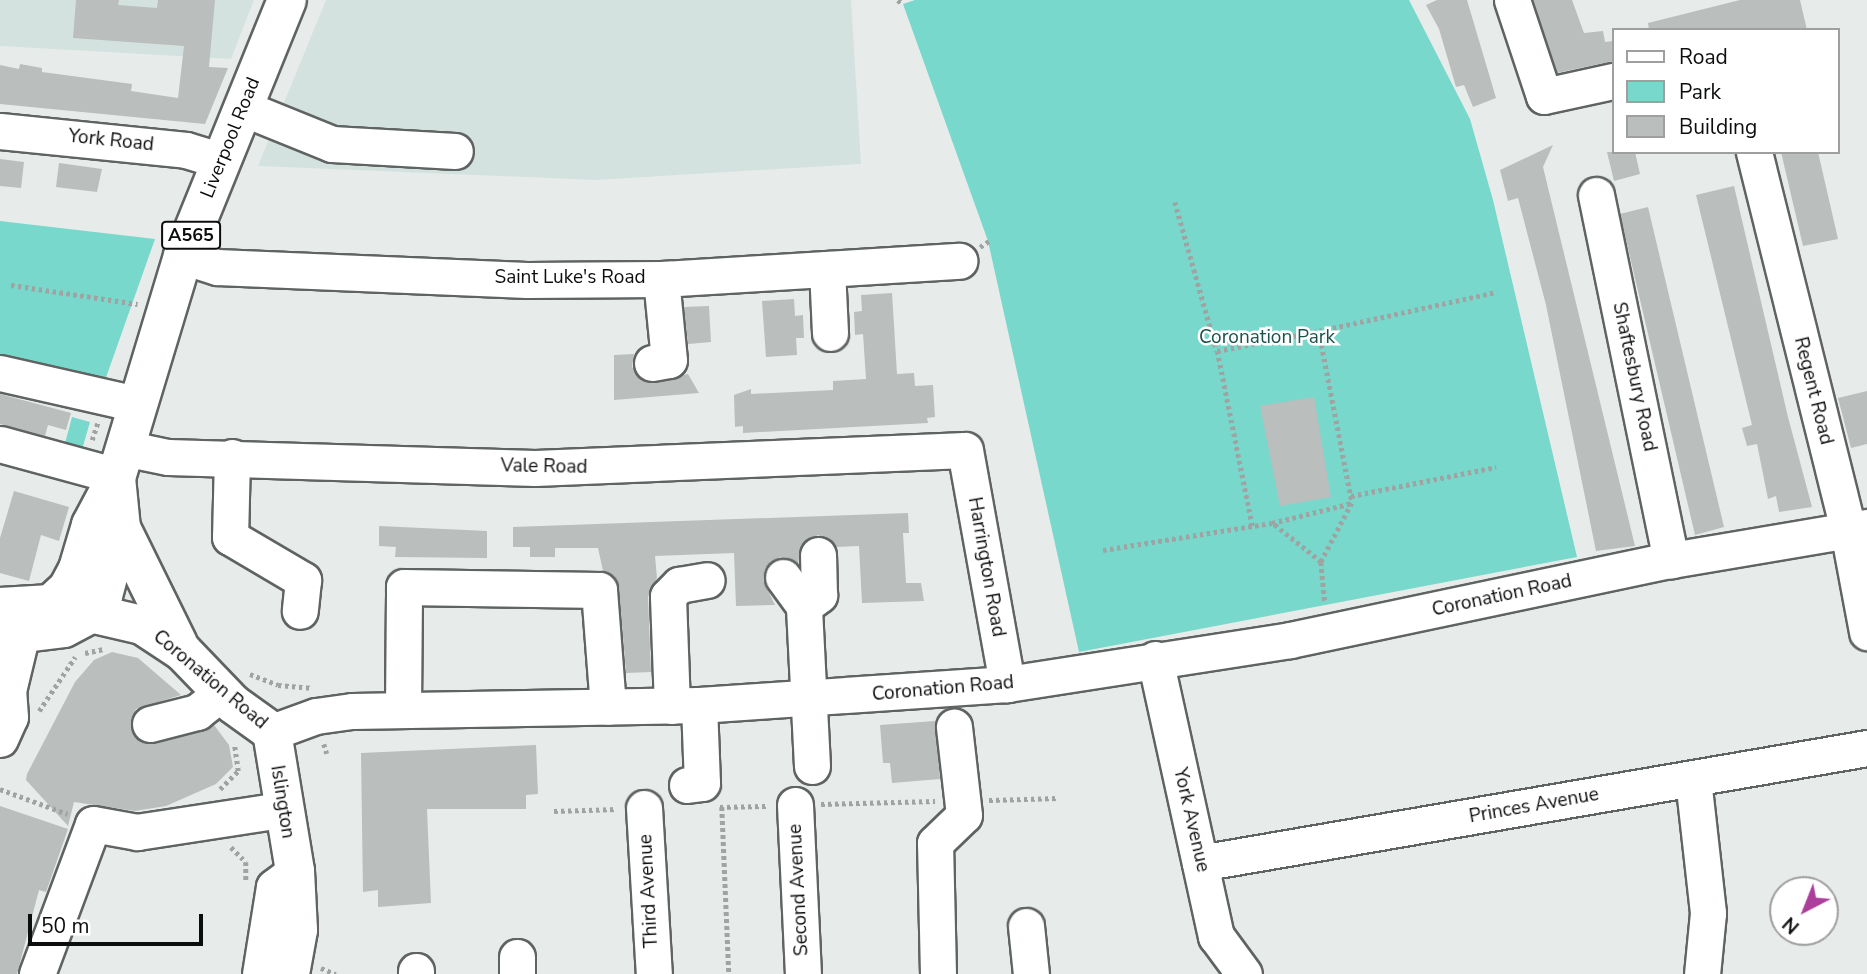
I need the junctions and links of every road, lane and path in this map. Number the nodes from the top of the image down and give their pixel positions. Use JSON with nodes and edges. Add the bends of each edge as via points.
{"nodes":[{"id":1,"x":287,"y":0,"type":"edge"},
{"id":2,"x":1512,"y":0,"type":"edge"},
{"id":3,"x":1612,"y":81,"type":"edge"},
{"id":4,"x":243,"y":108,"type":"junction"},
{"id":5,"x":0,"y":131,"type":"edge"},
{"id":6,"x":455,"y":151,"type":"dead end"},
{"id":7,"x":1755,"y":154,"type":"edge"},
{"id":8,"x":221,"y":161,"type":"junction"},
{"id":9,"x":1596,"y":195,"type":"dead end"},
{"id":10,"x":1175,"y":202,"type":"dead end"},
{"id":11,"x":183,"y":256,"type":"junction"},
{"id":12,"x":959,"y":261,"type":"dead end"},
{"id":13,"x":827,"y":269,"type":"junction"},
{"id":14,"x":661,"y":279,"type":"junction"},
{"id":15,"x":11,"y":285,"type":"dead end"},
{"id":16,"x":1497,"y":292,"type":"dead end"},
{"id":17,"x":139,"y":304,"type":"dead end"},
{"id":18,"x":1319,"y":331,"type":"junction"},
{"id":19,"x":830,"y":333,"type":"dead end"},
{"id":20,"x":1217,"y":351,"type":"junction"},
{"id":21,"x":652,"y":363,"type":"dead end"},
{"id":22,"x":0,"y":373,"type":"edge"},
{"id":23,"x":136,"y":404,"type":"junction"},
{"id":24,"x":0,"y":444,"type":"edge"},
{"id":25,"x":965,"y":450,"type":"joint"},
{"id":26,"x":232,"y":457,"type":"junction"},
{"id":27,"x":119,"y":467,"type":"junction"},
{"id":28,"x":1496,"y":467,"type":"dead end"},
{"id":29,"x":1351,"y":496,"type":"junction"},
{"id":30,"x":1353,"y":503,"type":"junction"},
{"id":31,"x":1272,"y":523,"type":"junction"},
{"id":32,"x":1252,"y":526,"type":"junction"},
{"id":33,"x":121,"y":528,"type":"junction"},
{"id":34,"x":1857,"y":529,"type":"edge"},
{"id":35,"x":1103,"y":550,"type":"dead end"},
{"id":36,"x":818,"y":555,"type":"dead end"},
{"id":37,"x":1671,"y":560,"type":"junction"},
{"id":38,"x":1321,"y":562,"type":"junction"},
{"id":39,"x":783,"y":577,"type":"dead end"},
{"id":40,"x":707,"y":580,"type":"dead end"},
{"id":41,"x":51,"y":604,"type":"junction"},
{"id":42,"x":804,"y":606,"type":"junction"},
{"id":43,"x":300,"y":611,"type":"dead end"},
{"id":44,"x":92,"y":612,"type":"junction"},
{"id":45,"x":7,"y":627,"type":"edge"},
{"id":46,"x":1328,"y":632,"type":"junction"},
{"id":47,"x":1867,"y":632,"type":"edge"},
{"id":48,"x":183,"y":652,"type":"junction"},
{"id":49,"x":77,"y":653,"type":"dead end"},
{"id":50,"x":1155,"y":659,"type":"junction"},
{"id":51,"x":231,"y":681,"type":"junction"},
{"id":52,"x":1007,"y":684,"type":"junction"},
{"id":53,"x":807,"y":700,"type":"junction"},
{"id":54,"x":686,"y":706,"type":"junction"},
{"id":55,"x":608,"y":707,"type":"junction"},
{"id":56,"x":403,"y":708,"type":"junction"},
{"id":57,"x":316,"y":716,"type":"junction"},
{"id":58,"x":150,"y":724,"type":"dead end"},
{"id":59,"x":954,"y":727,"type":"dead end"},
{"id":60,"x":5,"y":728,"type":"edge"},
{"id":61,"x":272,"y":732,"type":"junction"},
{"id":62,"x":1867,"y":748,"type":"edge"},
{"id":63,"x":327,"y":754,"type":"dead end"},
{"id":64,"x":812,"y":766,"type":"dead end"},
{"id":65,"x":1693,"y":779,"type":"junction"},
{"id":66,"x":687,"y":785,"type":"dead end"},
{"id":67,"x":0,"y":789,"type":"edge"},
{"id":68,"x":795,"y":805,"type":"dead end"},
{"id":69,"x":722,"y":807,"type":"dead end"},
{"id":70,"x":644,"y":808,"type":"dead end"},
{"id":71,"x":281,"y":810,"type":"junction"},
{"id":72,"x":71,"y":815,"type":"dead end"},
{"id":73,"x":1200,"y":863,"type":"junction"},
{"id":74,"x":295,"y":871,"type":"junction"},
{"id":75,"x":1026,"y":926,"type":"dead end"},
{"id":76,"x":37,"y":974,"type":"edge"},
{"id":77,"x":260,"y":974,"type":"edge"},
{"id":78,"x":290,"y":974,"type":"edge"},
{"id":79,"x":654,"y":974,"type":"edge"},
{"id":80,"x":729,"y":974,"type":"edge"},
{"id":81,"x":803,"y":974,"type":"edge"},
{"id":82,"x":938,"y":974,"type":"edge"},
{"id":83,"x":1031,"y":974,"type":"edge"},
{"id":84,"x":1244,"y":974,"type":"edge"},
{"id":85,"x":1702,"y":974,"type":"edge"}],
"edges":[{"from":1,"to":4,"type":"main road","name":"Liverpool Road","number":"A565"},
{"from":2,"to":3,"type":"street","via":[[1544,96]]},
{"from":4,"to":6,"type":"street","via":[[332,144]]},
{"from":4,"to":8,"type":"main road","name":"Liverpool Road","number":"A565"},
{"from":5,"to":8,"type":"street","name":"York Road","via":[[186,150]]},
{"from":7,"to":34,"type":"street","name":"Regent Road"},
{"from":8,"to":11,"type":"main road","name":"Liverpool Road","number":"A565"},
{"from":9,"to":37,"type":"street","name":"Shaftesbury Road"},
{"from":10,"to":20,"type":"path"},
{"from":11,"to":14,"type":"street","name":"Saint Luke's Road","via":[[217,267],[265,270]]},
{"from":11,"to":23,"type":"main road","name":"Liverpool Road","number":"A565"},
{"from":12,"to":13,"type":"street","name":"Saint Luke's Road"},
{"from":13,"to":14,"type":"street","name":"Saint Luke's Road"},
{"from":13,"to":19,"type":"street"},
{"from":14,"to":21,"type":"street","via":[[669,360]]},
{"from":15,"to":17,"type":"path"},
{"from":16,"to":18,"type":"path"},
{"from":18,"to":20,"type":"path"},
{"from":18,"to":29,"type":"path"},
{"from":20,"to":32,"type":"path"},
{"from":22,"to":23,"type":"street"},
{"from":23,"to":27,"type":"main road","name":"Liverpool Road","number":"A565"},
{"from":24,"to":27,"type":"street","name":"Vale Road"},
{"from":25,"to":26,"type":"street","name":"Vale Road","via":[[535,468]]},
{"from":25,"to":52,"type":"street","name":"Harrington Road"},
{"from":26,"to":27,"type":"street","name":"Vale Road","via":[[168,457]]},
{"from":26,"to":43,"type":"street","via":[[230,537],[303,580]]},
{"from":27,"to":33,"type":"main road","name":"Liverpool Road","number":"A565"},
{"from":27,"to":41,"type":"main road","name":"Liverpool Road","number":"A565","via":[[91,525],[78,569],[68,589]]},
{"from":28,"to":29,"type":"path"},
{"from":29,"to":30,"type":"path"},
{"from":30,"to":31,"type":"path"},
{"from":30,"to":38,"type":"path"},
{"from":31,"to":32,"type":"path"},
{"from":31,"to":38,"type":"path"},
{"from":32,"to":35,"type":"path"},
{"from":33,"to":44,"type":"main road","name":"Liverpool Road","number":"A565","via":[[103,596]]},
{"from":33,"to":48,"type":"main road","via":[[147,589]]},
{"from":34,"to":37,"type":"street","name":"Coronation Road"},
{"from":34,"to":47,"type":"street","name":"Regent Road"},
{"from":36,"to":42,"type":"street","via":[[819,594]]},
{"from":37,"to":46,"type":"street","name":"Coronation Road"},
{"from":38,"to":46,"type":"path"},
{"from":39,"to":42,"type":"street"},
{"from":40,"to":54,"type":"street","via":[[679,585],[668,596]]},
{"from":41,"to":44,"type":"main road","name":"Coronation Road"},
{"from":41,"to":45,"type":"main road","name":"Coronation Road"},
{"from":42,"to":53,"type":"street"},
{"from":44,"to":45,"type":"main road","via":[[64,628]]},
{"from":44,"to":48,"type":"main road","name":"Coronation Road","via":[[142,625]]},
{"from":45,"to":60,"type":"street"},
{"from":46,"to":50,"type":"street","name":"Coronation Road"},
{"from":48,"to":51,"type":"main road","name":"Coronation Road"},
{"from":49,"to":60,"type":"path","via":[[38,712]]},
{"from":50,"to":52,"type":"street","name":"Coronation Road"},
{"from":50,"to":73,"type":"street","name":"York Avenue"},
{"from":51,"to":57,"type":"path","via":[[313,685]]},
{"from":51,"to":58,"type":"street","via":[[197,712]]},
{"from":51,"to":61,"type":"main road","name":"Coronation Road"},
{"from":52,"to":53,"type":"street","name":"Coronation Road"},
{"from":53,"to":54,"type":"street","name":"Coronation Road"},
{"from":53,"to":64,"type":"street"},
{"from":54,"to":55,"type":"street","name":"Coronation Road"},
{"from":54,"to":66,"type":"street","via":[[702,783]]},
{"from":55,"to":56,"type":"street","name":"Coronation Road"},
{"from":55,"to":56,"type":"street","via":[[600,590],[404,587]]},
{"from":56,"to":57,"type":"street","name":"Coronation Road"},
{"from":57,"to":61,"type":"street","name":"Coronation Road"},
{"from":57,"to":63,"type":"path"},
{"from":59,"to":82,"type":"street","via":[[964,816],[935,843]]},
{"from":61,"to":71,"type":"main road","name":"Islington"},
{"from":62,"to":65,"type":"street","name":"Princes Avenue"},
{"from":65,"to":73,"type":"street","name":"Princes Avenue"},
{"from":65,"to":85,"type":"street","via":[[1708,913]]},
{"from":67,"to":72,"type":"path"},
{"from":68,"to":81,"type":"street","name":"Second Avenue"},
{"from":69,"to":80,"type":"path"},
{"from":70,"to":79,"type":"street","name":"Third Avenue"},
{"from":71,"to":74,"type":"main road","name":"Islington"},
{"from":71,"to":76,"type":"street","via":[[137,832],[93,824]]},
{"from":73,"to":84,"type":"street","name":"York Avenue","via":[[1216,936]]},
{"from":74,"to":77,"type":"street","via":[[274,887]]},
{"from":74,"to":78,"type":"main road","name":"Islington","via":[[298,930]]},
{"from":75,"to":83,"type":"street"}]}
